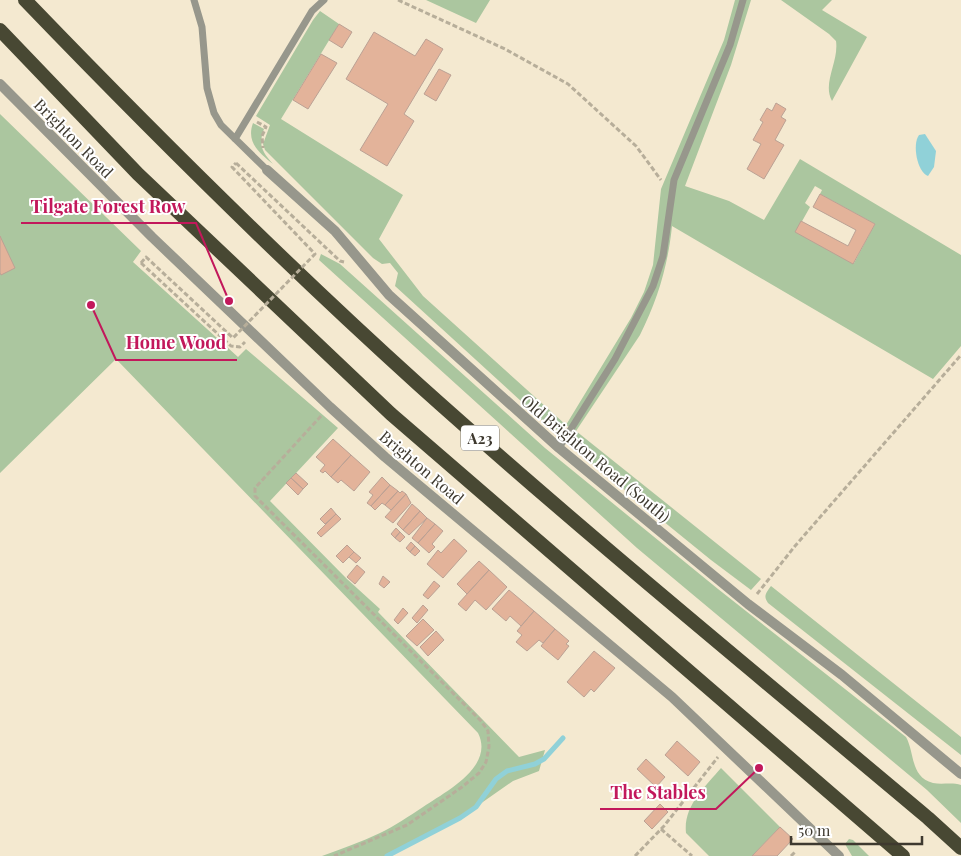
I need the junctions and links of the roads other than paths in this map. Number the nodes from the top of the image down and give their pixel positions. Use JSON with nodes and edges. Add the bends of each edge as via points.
{"nodes":[{"id":1,"x":25,"y":0,"type":"edge"},
{"id":2,"x":194,"y":0,"type":"edge"},
{"id":3,"x":324,"y":0,"type":"edge"},
{"id":4,"x":743,"y":0,"type":"edge"},
{"id":5,"x":0,"y":30,"type":"edge"},
{"id":6,"x":0,"y":84,"type":"edge"},
{"id":7,"x":235,"y":139,"type":"junction"},
{"id":8,"x":267,"y":170,"type":"joint"},
{"id":9,"x":558,"y":448,"type":"junction"},
{"id":10,"x":961,"y":774,"type":"edge"},
{"id":11,"x":961,"y":848,"type":"edge"},
{"id":12,"x":839,"y":856,"type":"edge"},
{"id":13,"x":902,"y":856,"type":"edge"}],
"edges":[{"from":1,"to":11,"type":"highway","number":"A23","via":[[221,198],[418,384],[590,535]]},
{"from":2,"to":7,"type":"lane","name":"Old Brighton Road (South)","via":[[202,27],[210,101],[221,125]]},
{"from":3,"to":7,"type":"lane","via":[[312,11]]},
{"from":4,"to":9,"type":"lane","via":[[730,45],[670,193],[663,256],[653,286],[615,359]]},
{"from":5,"to":13,"type":"highway","number":"A23","via":[[138,174],[391,414]]},
{"from":6,"to":12,"type":"street","name":"Brighton Road","via":[[152,237],[330,407],[385,457],[672,697]]},
{"from":7,"to":8,"type":"lane","name":"Old Brighton Road (South)"},
{"from":8,"to":9,"type":"street","name":"Old Brighton Road (South)","via":[[335,232],[389,295]]},
{"from":9,"to":10,"type":"street","name":"Old Brighton Road (South)"}]}
